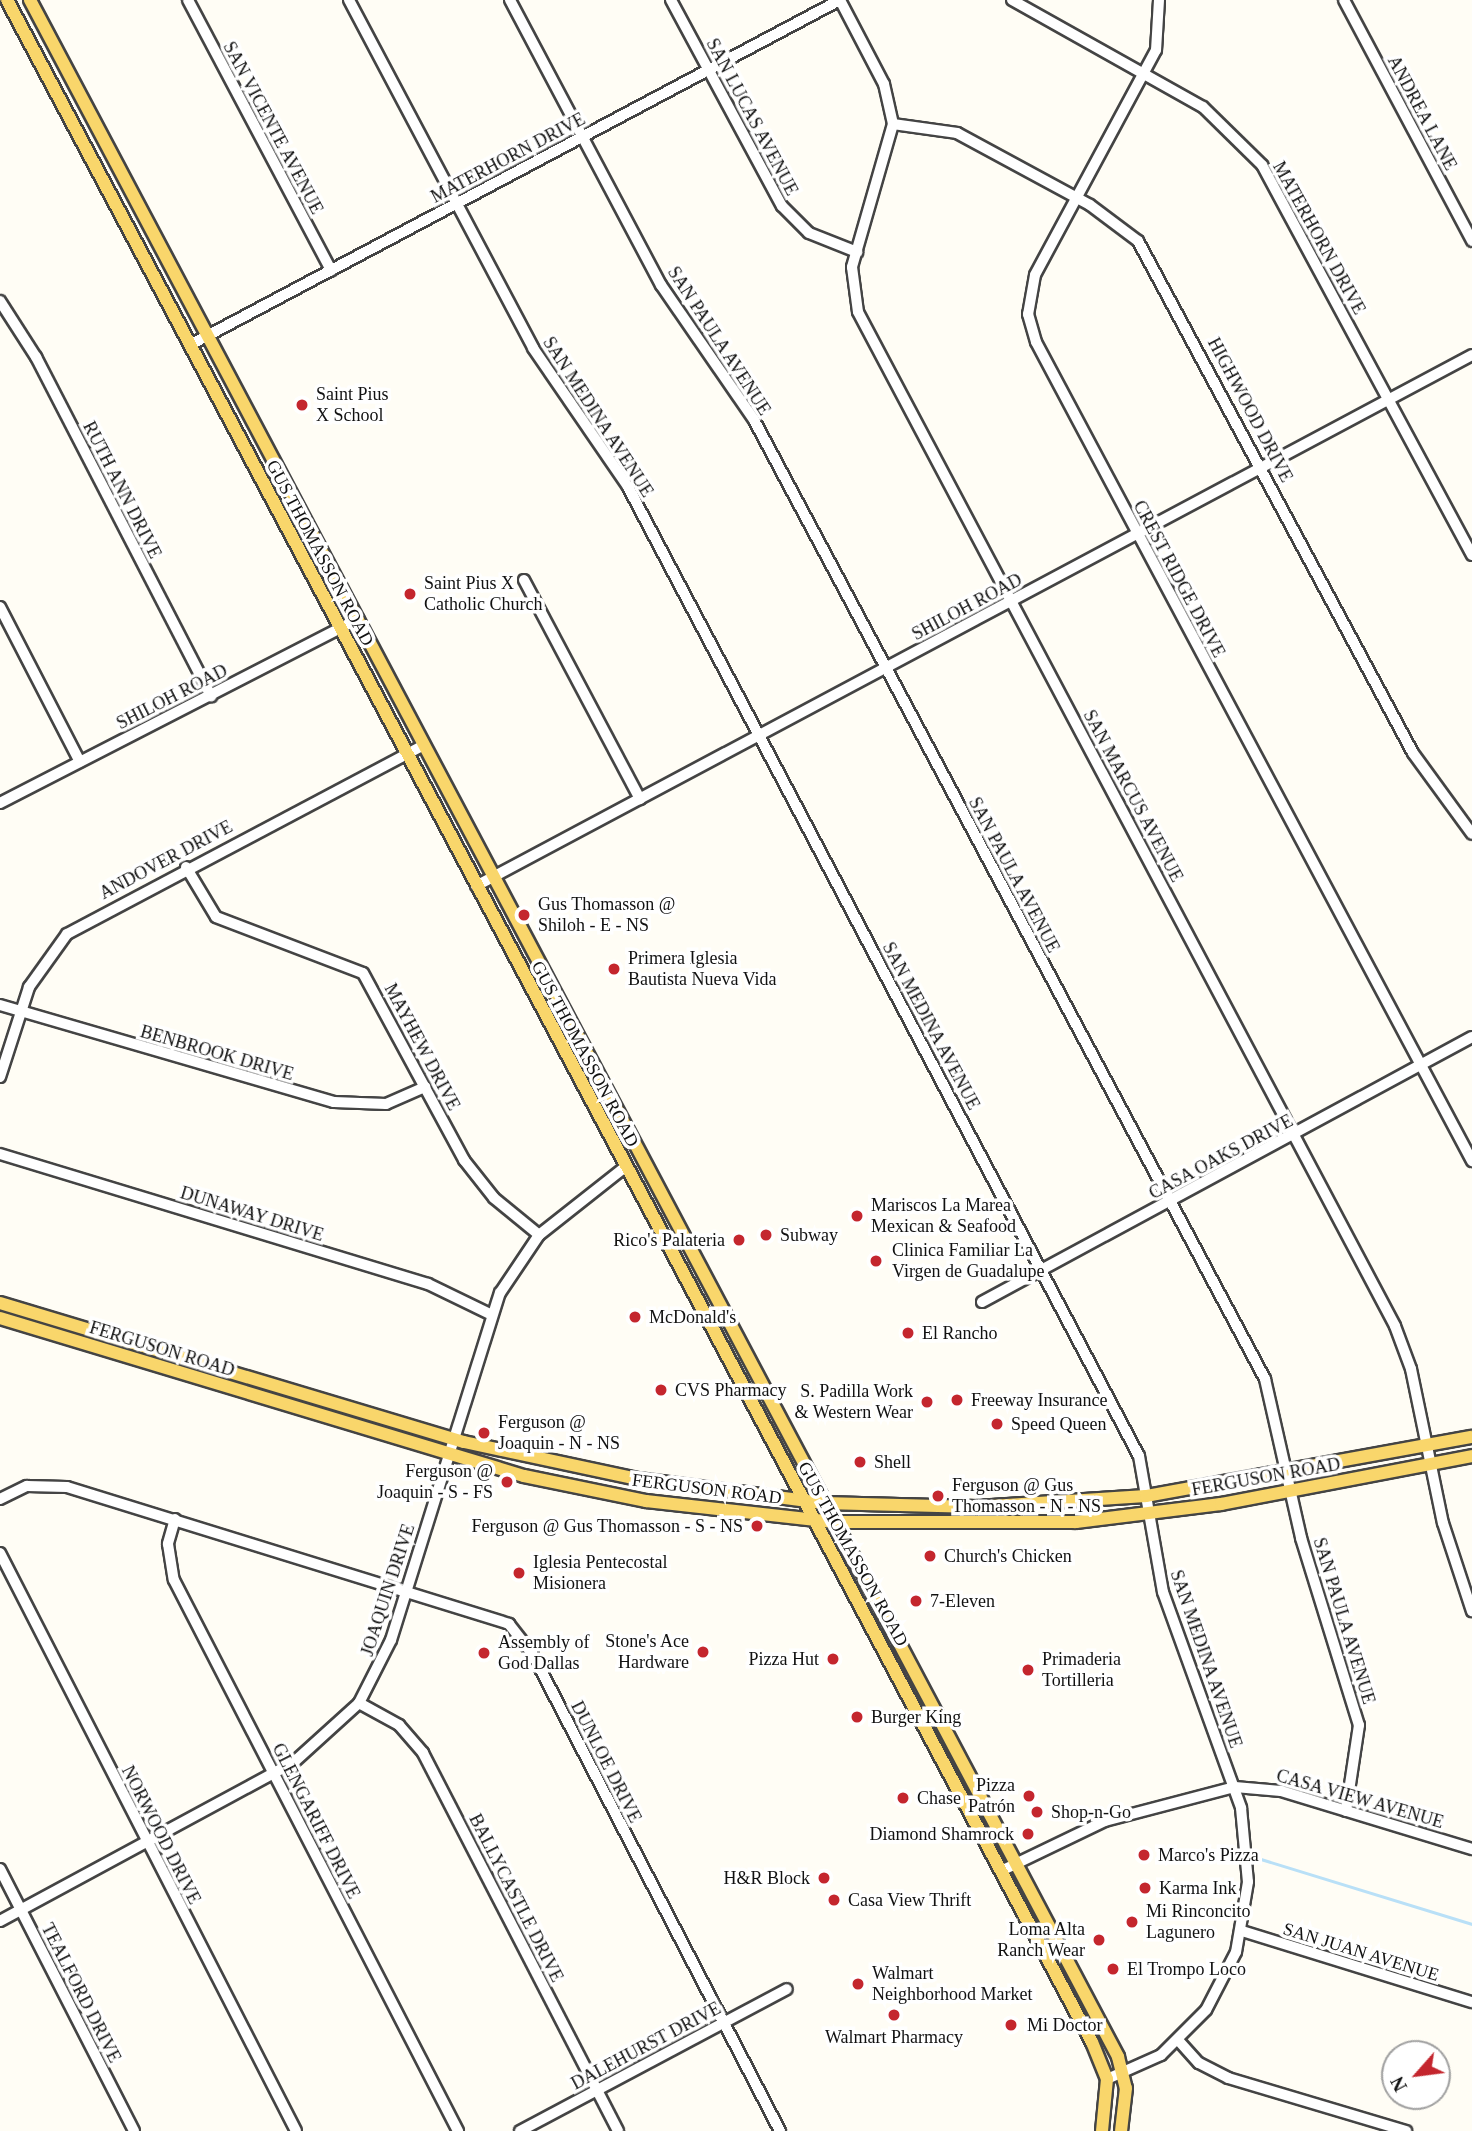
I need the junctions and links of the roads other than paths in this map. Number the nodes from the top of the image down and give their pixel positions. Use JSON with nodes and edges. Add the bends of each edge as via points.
{"nodes":[{"id":1,"x":7,"y":0,"type":"edge"},
{"id":2,"x":30,"y":0,"type":"edge"},
{"id":3,"x":188,"y":0,"type":"edge"},
{"id":4,"x":349,"y":0,"type":"edge"},
{"id":5,"x":510,"y":0,"type":"edge"},
{"id":6,"x":671,"y":0,"type":"edge"},
{"id":7,"x":840,"y":0,"type":"edge"},
{"id":8,"x":1012,"y":0,"type":"edge"},
{"id":9,"x":1159,"y":0,"type":"edge"},
{"id":10,"x":1344,"y":0,"type":"edge"},
{"id":11,"x":708,"y":69,"type":"junction"},
{"id":12,"x":1145,"y":72,"type":"junction"},
{"id":13,"x":892,"y":124,"type":"junction"},
{"id":14,"x":582,"y":136,"type":"junction"},
{"id":15,"x":1078,"y":199,"type":"junction"},
{"id":16,"x":458,"y":203,"type":"junction"},
{"id":17,"x":1472,"y":242,"type":"edge"},
{"id":18,"x":857,"y":253,"type":"junction"},
{"id":19,"x":331,"y":270,"type":"junction"},
{"id":20,"x":0,"y":301,"type":"edge"},
{"id":21,"x":208,"y":335,"type":"junction"},
{"id":22,"x":190,"y":345,"type":"junction"},
{"id":23,"x":1472,"y":355,"type":"edge"},
{"id":24,"x":1389,"y":400,"type":"junction"},
{"id":25,"x":275,"y":463,"type":"junction"},
{"id":26,"x":1262,"y":467,"type":"junction"},
{"id":27,"x":258,"y":472,"type":"junction"},
{"id":28,"x":1137,"y":534,"type":"junction"},
{"id":29,"x":1472,"y":555,"type":"edge"},
{"id":30,"x":524,"y":580,"type":"dead end"},
{"id":31,"x":1011,"y":601,"type":"junction"},
{"id":32,"x":0,"y":607,"type":"edge"},
{"id":33,"x":358,"y":618,"type":"junction"},
{"id":34,"x":340,"y":628,"type":"junction"},
{"id":35,"x":886,"y":667,"type":"junction"},
{"id":36,"x":211,"y":696,"type":"junction"},
{"id":37,"x":759,"y":735,"type":"junction"},
{"id":38,"x":424,"y":745,"type":"junction"},
{"id":39,"x":407,"y":754,"type":"junction"},
{"id":40,"x":80,"y":762,"type":"junction"},
{"id":41,"x":640,"y":799,"type":"junction"},
{"id":42,"x":0,"y":803,"type":"edge"},
{"id":43,"x":1472,"y":834,"type":"edge"},
{"id":44,"x":186,"y":867,"type":"junction"},
{"id":45,"x":493,"y":877,"type":"junction"},
{"id":46,"x":476,"y":886,"type":"junction"},
{"id":47,"x":0,"y":1005,"type":"edge"},
{"id":48,"x":20,"y":1011,"type":"junction"},
{"id":49,"x":1472,"y":1037,"type":"edge"},
{"id":50,"x":1421,"y":1068,"type":"junction"},
{"id":51,"x":0,"y":1077,"type":"edge"},
{"id":52,"x":425,"y":1087,"type":"junction"},
{"id":53,"x":1294,"y":1136,"type":"junction"},
{"id":54,"x":0,"y":1154,"type":"edge"},
{"id":55,"x":643,"y":1160,"type":"junction"},
{"id":56,"x":1472,"y":1161,"type":"edge"},
{"id":57,"x":625,"y":1167,"type":"junction"},
{"id":58,"x":1169,"y":1203,"type":"junction"},
{"id":59,"x":539,"y":1235,"type":"junction"},
{"id":60,"x":1042,"y":1270,"type":"junction"},
{"id":61,"x":711,"y":1290,"type":"junction"},
{"id":62,"x":695,"y":1298,"type":"junction"},
{"id":63,"x":982,"y":1302,"type":"dead end"},
{"id":64,"x":0,"y":1303,"type":"edge"},
{"id":65,"x":491,"y":1314,"type":"junction"},
{"id":66,"x":0,"y":1318,"type":"edge"},
{"id":67,"x":163,"y":1352,"type":"junction"},
{"id":68,"x":159,"y":1366,"type":"junction"},
{"id":69,"x":749,"y":1399,"type":"junction"},
{"id":70,"x":770,"y":1401,"type":"junction"},
{"id":71,"x":1472,"y":1437,"type":"edge"},
{"id":72,"x":452,"y":1438,"type":"junction"},
{"id":73,"x":1426,"y":1446,"type":"junction"},
{"id":74,"x":447,"y":1455,"type":"junction"},
{"id":75,"x":1472,"y":1455,"type":"edge"},
{"id":76,"x":1430,"y":1464,"type":"junction"},
{"id":77,"x":1288,"y":1473,"type":"junction"},
{"id":78,"x":1292,"y":1491,"type":"junction"},
{"id":79,"x":1146,"y":1496,"type":"junction"},
{"id":80,"x":0,"y":1499,"type":"edge"},
{"id":81,"x":804,"y":1501,"type":"junction"},
{"id":82,"x":824,"y":1503,"type":"junction"},
{"id":83,"x":1149,"y":1514,"type":"junction"},
{"id":84,"x":175,"y":1519,"type":"junction"},
{"id":85,"x":815,"y":1520,"type":"junction"},
{"id":86,"x":834,"y":1522,"type":"junction"},
{"id":87,"x":0,"y":1553,"type":"edge"},
{"id":88,"x":407,"y":1590,"type":"junction"},
{"id":89,"x":1472,"y":1612,"type":"edge"},
{"id":90,"x":359,"y":1703,"type":"junction"},
{"id":91,"x":934,"y":1711,"type":"junction"},
{"id":92,"x":920,"y":1718,"type":"junction"},
{"id":93,"x":273,"y":1773,"type":"junction"},
{"id":94,"x":1235,"y":1787,"type":"junction"},
{"id":95,"x":1346,"y":1811,"type":"junction"},
{"id":96,"x":146,"y":1842,"type":"junction"},
{"id":97,"x":1472,"y":1849,"type":"edge"},
{"id":98,"x":1017,"y":1865,"type":"junction"},
{"id":99,"x":0,"y":1869,"type":"edge"},
{"id":100,"x":1003,"y":1870,"type":"junction"},
{"id":101,"x":21,"y":1910,"type":"junction"},
{"id":102,"x":0,"y":1921,"type":"edge"},
{"id":103,"x":1242,"y":1931,"type":"junction"},
{"id":104,"x":1071,"y":1968,"type":"junction"},
{"id":105,"x":1058,"y":1975,"type":"junction"},
{"id":106,"x":787,"y":1989,"type":"dead end"},
{"id":107,"x":1472,"y":2002,"type":"edge"},
{"id":108,"x":723,"y":2022,"type":"junction"},
{"id":109,"x":1178,"y":2040,"type":"junction"},
{"id":110,"x":1124,"y":2074,"type":"junction"},
{"id":111,"x":1107,"y":2079,"type":"junction"},
{"id":112,"x":597,"y":2090,"type":"junction"},
{"id":113,"x":134,"y":2131,"type":"edge"},
{"id":114,"x":296,"y":2131,"type":"edge"},
{"id":115,"x":458,"y":2131,"type":"edge"},
{"id":116,"x":520,"y":2131,"type":"edge"},
{"id":117,"x":618,"y":2131,"type":"edge"},
{"id":118,"x":780,"y":2131,"type":"edge"},
{"id":119,"x":1102,"y":2131,"type":"edge"},
{"id":120,"x":1121,"y":2131,"type":"edge"},
{"id":121,"x":1406,"y":2131,"type":"edge"}],
"edges":[{"from":1,"to":22,"type":"main road","name":"GUS THOMASSON ROAD"},
{"from":2,"to":21,"type":"main road","name":"GUS THOMASSON ROAD"},
{"from":3,"to":19,"type":"street","name":"SAN VICENTE AVENUE"},
{"from":4,"to":16,"type":"street","name":"SAN MEDINA AVENUE"},
{"from":5,"to":14,"type":"street","name":"SAN PAULA AVENUE"},
{"from":6,"to":11,"type":"street","name":"SAN LUCAS AVENUE"},
{"from":7,"to":11,"type":"street","name":"MATERHORN DRIVE"},
{"from":7,"to":13,"type":"street","name":"SAN MARCUS AVENUE","via":[[884,84]]},
{"from":8,"to":12,"type":"street","name":"MATERHORN DRIVE"},
{"from":9,"to":12,"type":"street","name":"CREST RIDGE DRIVE","via":[[1162,28]]},
{"from":10,"to":17,"type":"street","name":"ANDREA LANE"},
{"from":11,"to":14,"type":"street","name":"MATERHORN DRIVE"},
{"from":11,"to":18,"type":"street","name":"SAN LUCAS AVENUE","via":[[793,222]]},
{"from":12,"to":15,"type":"street","name":"CREST RIDGE DRIVE"},
{"from":12,"to":24,"type":"street","name":"MATERHORN DRIVE","via":[[1203,107],[1262,165]]},
{"from":13,"to":15,"type":"street","name":"HIGHWOOD DRIVE","via":[[957,133]]},
{"from":13,"to":18,"type":"street","name":"SAN MARCUS AVENUE"},
{"from":14,"to":16,"type":"street","name":"MATERHORN DRIVE"},
{"from":14,"to":35,"type":"street","name":"SAN PAULA AVENUE","via":[[662,285],[754,420]]},
{"from":15,"to":26,"type":"street","name":"HIGHWOOD DRIVE","via":[[1118,222],[1158,267]]},
{"from":15,"to":28,"type":"street","name":"CREST RIDGE DRIVE","via":[[1035,275],[1027,314],[1036,342]]},
{"from":16,"to":19,"type":"street","name":"MATERHORN DRIVE"},
{"from":16,"to":37,"type":"street","name":"SAN MEDINA AVENUE","via":[[533,348],[628,487]]},
{"from":18,"to":31,"type":"street","name":"SAN MARCUS AVENUE","via":[[852,289],[858,312]]},
{"from":19,"to":21,"type":"street","name":"MATERHORN DRIVE"},
{"from":20,"to":36,"type":"street","name":"RUTH ANN DRIVE","via":[[36,357]]},
{"from":21,"to":22,"type":"street","name":"MATERHORN DRIVE"},
{"from":21,"to":25,"type":"main road","name":"GUS THOMASSON ROAD"},
{"from":22,"to":27,"type":"main road","name":"GUS THOMASSON ROAD"},
{"from":23,"to":24,"type":"street","name":"SHILOH ROAD"},
{"from":24,"to":26,"type":"street","name":"SHILOH ROAD"},
{"from":24,"to":29,"type":"street","name":"MATERHORN DRIVE"},
{"from":25,"to":27,"type":"street"},
{"from":25,"to":33,"type":"main road","name":"GUS THOMASSON ROAD"},
{"from":26,"to":28,"type":"street","name":"SHILOH ROAD"},
{"from":26,"to":43,"type":"street","name":"HIGHWOOD DRIVE","via":[[1413,753]]},
{"from":27,"to":34,"type":"main road","name":"GUS THOMASSON ROAD"},
{"from":28,"to":31,"type":"street","name":"SHILOH ROAD"},
{"from":28,"to":50,"type":"street","name":"CREST RIDGE DRIVE"},
{"from":30,"to":41,"type":"street"},
{"from":31,"to":35,"type":"street","name":"SHILOH ROAD"},
{"from":31,"to":53,"type":"street","name":"SAN MARCUS AVENUE"},
{"from":32,"to":40,"type":"street"},
{"from":33,"to":34,"type":"street","name":"SHILOH ROAD"},
{"from":33,"to":38,"type":"main road","name":"GUS THOMASSON ROAD"},
{"from":34,"to":36,"type":"street","name":"SHILOH ROAD"},
{"from":34,"to":39,"type":"main road","name":"GUS THOMASSON ROAD"},
{"from":35,"to":37,"type":"street","name":"SHILOH ROAD"},
{"from":35,"to":58,"type":"street","name":"SAN PAULA AVENUE"},
{"from":36,"to":40,"type":"street","name":"SHILOH ROAD"},
{"from":37,"to":41,"type":"street","name":"SHILOH ROAD"},
{"from":37,"to":60,"type":"street","name":"SAN MEDINA AVENUE"},
{"from":38,"to":39,"type":"street","name":"ANDOVER DRIVE"},
{"from":38,"to":45,"type":"main road","name":"GUS THOMASSON ROAD"},
{"from":39,"to":44,"type":"street","name":"ANDOVER DRIVE"},
{"from":39,"to":46,"type":"main road","name":"GUS THOMASSON ROAD"},
{"from":40,"to":42,"type":"street","name":"SHILOH ROAD"},
{"from":41,"to":45,"type":"street","name":"SHILOH ROAD"},
{"from":44,"to":48,"type":"street","name":"ANDOVER DRIVE","via":[[67,934],[41,962]]},
{"from":44,"to":52,"type":"street","name":"MAYHEW DRIVE","via":[[216,917],[363,973]]},
{"from":45,"to":46,"type":"street","name":"SHILOH ROAD"},
{"from":45,"to":55,"type":"main road","name":"GUS THOMASSON ROAD"},
{"from":46,"to":57,"type":"main road","name":"GUS THOMASSON ROAD"},
{"from":47,"to":48,"type":"street","name":"BENBROOK DRIVE"},
{"from":48,"to":51,"type":"street","name":"ANDOVER DRIVE"},
{"from":48,"to":52,"type":"street","name":"BENBROOK DRIVE","via":[[334,1101],[386,1104]]},
{"from":49,"to":50,"type":"street","name":"CASA OAKS DRIVE"},
{"from":50,"to":53,"type":"street","name":"CASA OAKS DRIVE"},
{"from":50,"to":56,"type":"street","name":"CREST RIDGE DRIVE"},
{"from":52,"to":59,"type":"street","name":"MAYHEW DRIVE","via":[[479,1181]]},
{"from":53,"to":58,"type":"street","name":"CASA OAKS DRIVE"},
{"from":53,"to":73,"type":"street","name":"SAN MARCUS AVENUE","via":[[1402,1341]]},
{"from":54,"to":65,"type":"street","name":"DUNAWAY DRIVE","via":[[428,1284]]},
{"from":55,"to":57,"type":"main road"},
{"from":55,"to":61,"type":"main road","name":"GUS THOMASSON ROAD"},
{"from":57,"to":59,"type":"street","name":"JOAQUIN DRIVE"},
{"from":57,"to":62,"type":"main road","name":"GUS THOMASSON ROAD"},
{"from":58,"to":60,"type":"street","name":"CASA OAKS DRIVE"},
{"from":58,"to":77,"type":"street","name":"SAN PAULA AVENUE","via":[[1265,1379]]},
{"from":59,"to":65,"type":"street","name":"JOAQUIN DRIVE"},
{"from":60,"to":63,"type":"street","name":"CASA OAKS DRIVE"},
{"from":60,"to":79,"type":"street","name":"SAN MEDINA AVENUE","via":[[1131,1435]]},
{"from":61,"to":62,"type":"main road"},
{"from":61,"to":70,"type":"main road","name":"GUS THOMASSON ROAD"},
{"from":62,"to":69,"type":"main road","name":"GUS THOMASSON ROAD"},
{"from":64,"to":67,"type":"main road","name":"FERGUSON ROAD"},
{"from":65,"to":72,"type":"street","name":"JOAQUIN DRIVE"},
{"from":66,"to":68,"type":"main road","name":"FERGUSON ROAD"},
{"from":67,"to":68,"type":"main road"},
{"from":67,"to":72,"type":"main road","name":"FERGUSON ROAD"},
{"from":68,"to":74,"type":"main road","name":"FERGUSON ROAD"},
{"from":69,"to":70,"type":"main road"},
{"from":69,"to":81,"type":"main road","name":"GUS THOMASSON ROAD"},
{"from":70,"to":82,"type":"main road","name":"GUS THOMASSON ROAD"},
{"from":71,"to":73,"type":"main road","name":"FERGUSON ROAD"},
{"from":72,"to":74,"type":"street","name":"JOAQUIN DRIVE"},
{"from":72,"to":81,"type":"main road","name":"FERGUSON ROAD","via":[[638,1479]]},
{"from":73,"to":76,"type":"street","name":"SAN MARCUS AVENUE"},
{"from":73,"to":77,"type":"main road","name":"FERGUSON ROAD"},
{"from":74,"to":85,"type":"main road","name":"FERGUSON ROAD","via":[[646,1501]]},
{"from":74,"to":88,"type":"street","name":"JOAQUIN DRIVE"},
{"from":75,"to":76,"type":"main road","name":"FERGUSON ROAD"},
{"from":76,"to":78,"type":"main road","name":"FERGUSON ROAD"},
{"from":76,"to":89,"type":"street","name":"SAN MARCUS AVENUE"},
{"from":77,"to":78,"type":"street","name":"SAN PAULA AVENUE"},
{"from":77,"to":79,"type":"main road","name":"FERGUSON ROAD"},
{"from":78,"to":83,"type":"main road","name":"FERGUSON ROAD"},
{"from":78,"to":95,"type":"street","name":"SAN PAULA AVENUE","via":[[1311,1575],[1359,1725]]},
{"from":79,"to":82,"type":"main road","name":"FERGUSON ROAD","via":[[976,1507]]},
{"from":79,"to":83,"type":"street","name":"SAN MEDINA AVENUE"},
{"from":80,"to":84,"type":"street","name":"DUNLOE DRIVE","via":[[48,1485]]},
{"from":81,"to":82,"type":"main road","name":"FERGUSON ROAD"},
{"from":81,"to":85,"type":"main road","name":"GUS THOMASSON ROAD"},
{"from":82,"to":86,"type":"main road","name":"GUS THOMASSON ROAD"},
{"from":83,"to":86,"type":"main road","name":"FERGUSON ROAD","via":[[1015,1525]]},
{"from":83,"to":94,"type":"street","name":"SAN MEDINA AVENUE","via":[[1163,1592]]},
{"from":84,"to":88,"type":"street","name":"DUNLOE DRIVE"},
{"from":84,"to":93,"type":"street","name":"GLENGARIFF DRIVE","via":[[168,1544],[174,1580]]},
{"from":85,"to":86,"type":"main road","name":"FERGUSON ROAD"},
{"from":85,"to":92,"type":"main road","name":"GUS THOMASSON ROAD"},
{"from":86,"to":91,"type":"main road","name":"GUS THOMASSON ROAD"},
{"from":87,"to":96,"type":"street","name":"NORWOOD DRIVE"},
{"from":88,"to":90,"type":"street","name":"JOAQUIN DRIVE","via":[[383,1664]]},
{"from":88,"to":108,"type":"street","name":"DUNLOE DRIVE","via":[[494,1616],[522,1638]]},
{"from":90,"to":93,"type":"street","name":"JOAQUIN DRIVE","via":[[314,1748]]},
{"from":90,"to":112,"type":"street","name":"BALLYCASTLE DRIVE","via":[[399,1725],[424,1754]]},
{"from":91,"to":92,"type":"main road"},
{"from":91,"to":98,"type":"main road","name":"GUS THOMASSON ROAD"},
{"from":92,"to":100,"type":"main road","name":"GUS THOMASSON ROAD"},
{"from":93,"to":96,"type":"street","name":"JOAQUIN DRIVE"},
{"from":93,"to":115,"type":"street","name":"GLENGARIFF DRIVE"},
{"from":94,"to":95,"type":"street","name":"CASA VIEW AVENUE","via":[[1281,1791]]},
{"from":94,"to":98,"type":"street","name":"CASA VIEW AVENUE","via":[[1105,1821]]},
{"from":94,"to":103,"type":"street","name":"SAN MEDINA AVENUE","via":[[1248,1858]]},
{"from":95,"to":97,"type":"street","name":"CASA VIEW AVENUE"},
{"from":96,"to":101,"type":"street","name":"JOAQUIN DRIVE"},
{"from":96,"to":114,"type":"street","name":"NORWOOD DRIVE"},
{"from":98,"to":100,"type":"street","name":"CASA VIEW AVENUE"},
{"from":98,"to":104,"type":"main road","name":"GUS THOMASSON ROAD"},
{"from":99,"to":101,"type":"street","name":"TEALFORD DRIVE"},
{"from":100,"to":105,"type":"main road","name":"GUS THOMASSON ROAD"},
{"from":101,"to":102,"type":"street","name":"JOAQUIN DRIVE"},
{"from":101,"to":113,"type":"street","name":"TEALFORD DRIVE"},
{"from":103,"to":107,"type":"street","name":"SAN JUAN AVENUE"},
{"from":103,"to":109,"type":"street","name":"SAN MEDINA AVENUE","via":[[1217,1995]]},
{"from":104,"to":105,"type":"main road"},
{"from":104,"to":110,"type":"main road","name":"GUS THOMASSON ROAD"},
{"from":105,"to":111,"type":"main road","name":"GUS THOMASSON ROAD"},
{"from":106,"to":108,"type":"street","name":"DALEHURST DRIVE"},
{"from":108,"to":112,"type":"street","name":"DALEHURST DRIVE"},
{"from":108,"to":118,"type":"street","name":"DUNLOE DRIVE"},
{"from":109,"to":110,"type":"street","name":"SAN MEDINA AVENUE"},
{"from":109,"to":121,"type":"street","via":[[1199,2063],[1228,2078]]},
{"from":110,"to":111,"type":"street","name":"SAN MEDINA AVENUE"},
{"from":110,"to":120,"type":"main road","name":"GUS THOMASSON ROAD"},
{"from":111,"to":119,"type":"main road"},
{"from":112,"to":116,"type":"street","name":"DALEHURST DRIVE"},
{"from":112,"to":117,"type":"street","name":"BALLYCASTLE DRIVE"}]}
